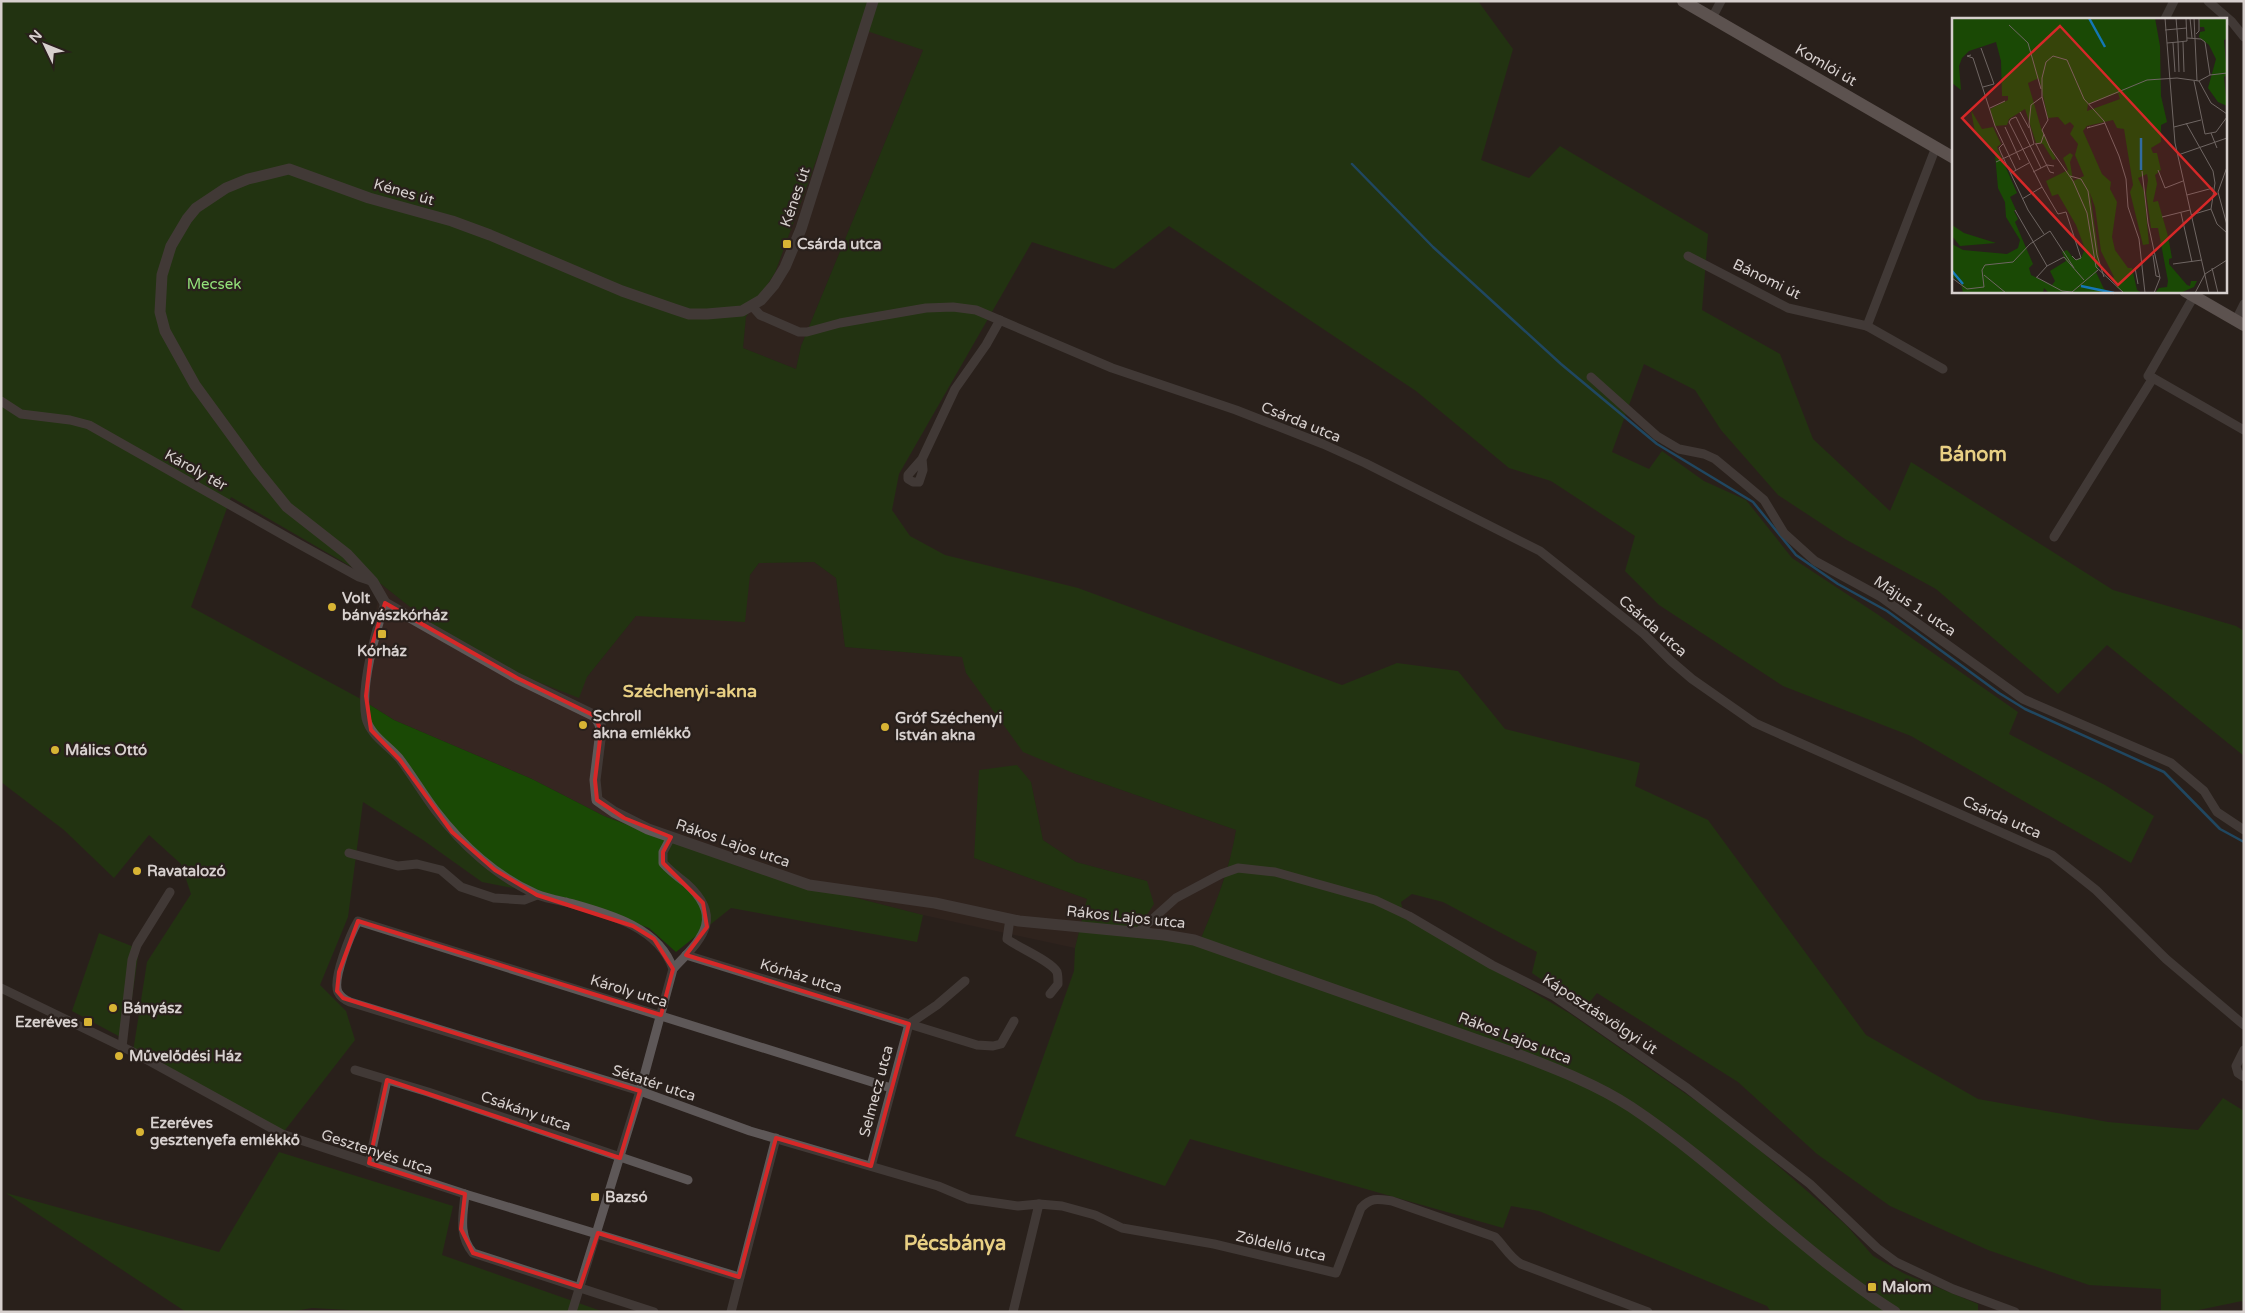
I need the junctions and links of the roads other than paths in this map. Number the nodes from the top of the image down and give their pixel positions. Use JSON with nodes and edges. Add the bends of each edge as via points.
{"nodes":[{"id":1,"x":873,"y":1,"type":"edge"},
{"id":2,"x":1683,"y":1,"type":"edge"},
{"id":3,"x":1721,"y":1,"type":"edge"},
{"id":4,"x":2174,"y":1,"type":"edge"},
{"id":5,"x":2208,"y":1,"type":"edge"},
{"id":6,"x":1712,"y":18,"type":"junction"},
{"id":7,"x":2166,"y":18,"type":"edge"},
{"id":8,"x":2227,"y":18,"type":"edge"},
{"id":9,"x":2228,"y":18,"type":"edge"},
{"id":10,"x":2244,"y":37,"type":"edge"},
{"id":11,"x":1936,"y":147,"type":"junction"},
{"id":12,"x":1952,"y":157,"type":"edge"},
{"id":13,"x":1688,"y":256,"type":"dead end"},
{"id":14,"x":2190,"y":294,"type":"edge"},
{"id":15,"x":2244,"y":304,"type":"edge"},
{"id":16,"x":752,"y":306,"type":"junction"},
{"id":17,"x":1000,"y":320,"type":"junction"},
{"id":18,"x":2240,"y":322,"type":"edge"},
{"id":19,"x":1867,"y":326,"type":"junction"},
{"id":20,"x":1943,"y":368,"type":"dead end"},
{"id":21,"x":1591,"y":377,"type":"dead end"},
{"id":22,"x":2153,"y":378,"type":"junction"},
{"id":23,"x":1,"y":402,"type":"edge"},
{"id":24,"x":2244,"y":430,"type":"edge"},
{"id":25,"x":922,"y":459,"type":"dead end"},
{"id":26,"x":2054,"y":537,"type":"dead end"},
{"id":27,"x":373,"y":582,"type":"junction"},
{"id":28,"x":386,"y":603,"type":"junction"},
{"id":29,"x":2244,"y":830,"type":"edge"},
{"id":30,"x":671,"y":837,"type":"junction"},
{"id":31,"x":349,"y":853,"type":"dead end"},
{"id":32,"x":170,"y":892,"type":"dead end"},
{"id":33,"x":537,"y":895,"type":"junction"},
{"id":34,"x":1010,"y":919,"type":"junction"},
{"id":35,"x":358,"y":920,"type":"joint"},
{"id":36,"x":1137,"y":933,"type":"junction"},
{"id":37,"x":686,"y":955,"type":"junction"},
{"id":38,"x":673,"y":969,"type":"junction"},
{"id":39,"x":965,"y":980,"type":"dead end"},
{"id":40,"x":1,"y":988,"type":"edge"},
{"id":41,"x":1050,"y":994,"type":"dead end"},
{"id":42,"x":661,"y":1015,"type":"junction"},
{"id":43,"x":1014,"y":1021,"type":"dead end"},
{"id":44,"x":909,"y":1024,"type":"junction"},
{"id":45,"x":2244,"y":1025,"type":"edge"},
{"id":46,"x":122,"y":1047,"type":"junction"},
{"id":47,"x":2244,"y":1050,"type":"edge"},
{"id":48,"x":355,"y":1070,"type":"dead end"},
{"id":49,"x":2244,"y":1077,"type":"edge"},
{"id":50,"x":387,"y":1080,"type":"junction"},
{"id":51,"x":892,"y":1088,"type":"junction"},
{"id":52,"x":640,"y":1091,"type":"junction"},
{"id":53,"x":776,"y":1138,"type":"junction"},
{"id":54,"x":620,"y":1158,"type":"junction"},
{"id":55,"x":369,"y":1163,"type":"junction"},
{"id":56,"x":871,"y":1166,"type":"junction"},
{"id":57,"x":688,"y":1180,"type":"dead end"},
{"id":58,"x":466,"y":1194,"type":"junction"},
{"id":59,"x":1039,"y":1204,"type":"junction"},
{"id":60,"x":598,"y":1233,"type":"junction"},
{"id":61,"x":739,"y":1277,"type":"junction"},
{"id":62,"x":580,"y":1288,"type":"junction"},
{"id":63,"x":572,"y":1312,"type":"edge"},
{"id":64,"x":654,"y":1312,"type":"edge"},
{"id":65,"x":731,"y":1312,"type":"edge"},
{"id":66,"x":1013,"y":1312,"type":"edge"},
{"id":67,"x":1648,"y":1312,"type":"edge"},
{"id":68,"x":1895,"y":1312,"type":"edge"},
{"id":69,"x":2015,"y":1312,"type":"edge"}],
"edges":[{"from":1,"to":16,"type":"street","name":"Kénes út","via":[[801,229],[774,285]]},
{"from":2,"to":6,"type":"main road","name":"Komlói út"},
{"from":3,"to":6,"type":"street"},
{"from":4,"to":7,"type":"street"},
{"from":5,"to":8,"type":"street"},
{"from":6,"to":11,"type":"main road","name":"Komlói út"},
{"from":9,"to":10,"type":"street"},
{"from":11,"to":12,"type":"main road","name":"Komlói út"},
{"from":11,"to":19,"type":"street"},
{"from":13,"to":19,"type":"street","name":"Bánomi út","via":[[1788,308]]},
{"from":14,"to":18,"type":"main road"},
{"from":14,"to":22,"type":"street","via":[[2148,376]]},
{"from":15,"to":18,"type":"street"},
{"from":16,"to":17,"type":"street","name":"Csárda utca","via":[[760,316],[799,332],[926,308],[976,310]]},
{"from":16,"to":27,"type":"street","name":"Kénes út","via":[[742,311],[689,314],[622,291],[475,230],[369,198],[289,169],[248,179],[210,197],[187,219],[166,259],[160,294],[165,331],[206,401],[287,508],[347,554]]},
{"from":17,"to":25,"type":"street","via":[[955,389]]},
{"from":17,"to":45,"type":"street","name":"Csárda utca","via":[[1112,368],[1236,410],[1332,448],[1540,551],[1644,634],[1692,678],[1755,723],[2052,855],[2096,890],[2166,959]]},
{"from":19,"to":20,"type":"street","name":"Bánomi út"},
{"from":21,"to":29,"type":"street","name":"Május 1. utca","via":[[1658,436],[1679,448],[1715,459],[1764,500],[1784,533],[1816,561],[1880,596],[2023,699],[2171,763],[2204,791],[2217,812]]},
{"from":22,"to":24,"type":"street"},
{"from":22,"to":26,"type":"street"},
{"from":23,"to":27,"type":"street","name":"Károly tér","via":[[21,414],[89,425],[299,544]]},
{"from":27,"to":28,"type":"street","name":"Kénes út"},
{"from":28,"to":30,"type":"street","name":"Rákos Lajos utca","via":[[517,678],[595,716],[601,731],[594,780],[597,800],[624,818]]},
{"from":28,"to":33,"type":"street","via":[[372,645],[365,702],[371,730],[400,760],[452,832],[495,870]]},
{"from":30,"to":34,"type":"street","name":"Rákos Lajos utca","via":[[809,885],[935,903]]},
{"from":30,"to":37,"type":"street","via":[[663,852],[663,863],[696,894],[706,915],[707,927],[703,936]]},
{"from":31,"to":33,"type":"street","via":[[398,866],[417,864],[442,870],[461,887],[494,898],[524,900]]},
{"from":32,"to":46,"type":"street","via":[[132,960]]},
{"from":33,"to":38,"type":"street","via":[[600,912],[633,926],[654,939],[669,957]]},
{"from":34,"to":36,"type":"street","name":"Rákos Lajos utca"},
{"from":34,"to":41,"type":"street","via":[[1007,939],[1056,971],[1058,984]]},
{"from":35,"to":42,"type":"street","name":"Károly utca"},
{"from":35,"to":52,"type":"street","name":"Sétatér utca","via":[[339,972],[337,990],[343,998]]},
{"from":36,"to":68,"type":"street","name":"Rákos Lajos utca","via":[[1194,940],[1217,947],[1518,1054],[1595,1087],[1671,1135],[1825,1261]]},
{"from":36,"to":69,"type":"street","name":"Káposztásvölgyi út","via":[[1176,898],[1238,868],[1275,872],[1374,900],[1554,996],[1687,1088],[1810,1184],[1896,1262],[1953,1289]]},
{"from":37,"to":38,"type":"street"},
{"from":37,"to":44,"type":"street","name":"Kórház utca"},
{"from":38,"to":42,"type":"street"},
{"from":39,"to":44,"type":"street"},
{"from":40,"to":46,"type":"street","name":"Gesztenyés utca"},
{"from":42,"to":51,"type":"street","name":"Károly utca"},
{"from":42,"to":52,"type":"street"},
{"from":43,"to":44,"type":"street","via":[[1001,1044],[993,1046],[977,1045]]},
{"from":44,"to":51,"type":"street","name":"Selmecz utca"},
{"from":46,"to":55,"type":"street","name":"Gesztenyés utca","via":[[282,1134]]},
{"from":47,"to":49,"type":"street","via":[[2236,1066],[2238,1074]]},
{"from":48,"to":50,"type":"street","name":"Csákány utca"},
{"from":50,"to":54,"type":"street","name":"Csákány utca"},
{"from":50,"to":55,"type":"street"},
{"from":51,"to":56,"type":"street","name":"Selmecz utca"},
{"from":52,"to":53,"type":"street","name":"Sétatér utca"},
{"from":52,"to":54,"type":"street"},
{"from":53,"to":56,"type":"street","name":"Sétatér utca"},
{"from":53,"to":61,"type":"street"},
{"from":54,"to":57,"type":"street","name":"Csákány utca"},
{"from":54,"to":60,"type":"street"},
{"from":55,"to":58,"type":"street","name":"Gesztenyés utca"},
{"from":56,"to":59,"type":"street","name":"Sétatér utca","via":[[969,1199],[1018,1206]]},
{"from":58,"to":60,"type":"street","name":"Gesztenyés utca"},
{"from":58,"to":62,"type":"street","via":[[462,1229],[466,1245],[473,1253]]},
{"from":59,"to":66,"type":"street"},
{"from":59,"to":67,"type":"street","name":"Zöldellő utca","via":[[1095,1215],[1122,1228],[1204,1242],[1336,1273],[1360,1208],[1374,1198],[1392,1200],[1495,1237],[1521,1264]]},
{"from":60,"to":61,"type":"street","name":"Gesztenyés utca"},
{"from":60,"to":62,"type":"street"},
{"from":61,"to":65,"type":"street"},
{"from":62,"to":63,"type":"street"},
{"from":62,"to":64,"type":"street"}]}
